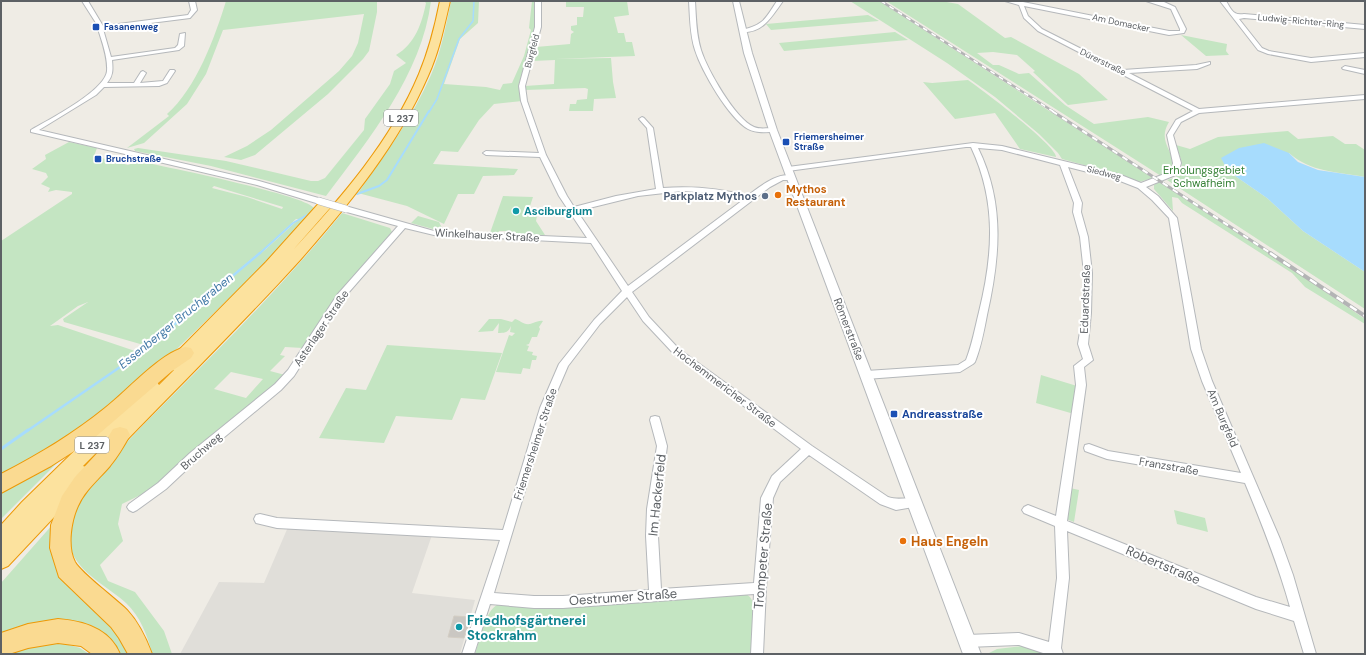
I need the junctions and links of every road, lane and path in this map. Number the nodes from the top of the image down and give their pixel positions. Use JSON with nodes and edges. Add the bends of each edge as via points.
{"nodes":[{"id":1,"x":85,"y":1,"type":"edge"},
{"id":2,"x":192,"y":1,"type":"edge"},
{"id":3,"x":437,"y":1,"type":"edge"},
{"id":4,"x":445,"y":1,"type":"edge"},
{"id":5,"x":538,"y":1,"type":"edge"},
{"id":6,"x":692,"y":1,"type":"edge"},
{"id":7,"x":736,"y":1,"type":"edge"},
{"id":8,"x":780,"y":1,"type":"edge"},
{"id":9,"x":1008,"y":1,"type":"edge"},
{"id":10,"x":1149,"y":1,"type":"edge"},
{"id":11,"x":1223,"y":1,"type":"edge"},
{"id":12,"x":1020,"y":2,"type":"edge"},
{"id":13,"x":1237,"y":17,"type":"junction"},
{"id":14,"x":1365,"y":27,"type":"edge"},
{"id":15,"x":99,"y":28,"type":"junction"},
{"id":16,"x":743,"y":31,"type":"junction"},
{"id":17,"x":183,"y":34,"type":"dead end"},
{"id":18,"x":1365,"y":55,"type":"edge"},
{"id":19,"x":108,"y":59,"type":"junction"},
{"id":20,"x":1208,"y":64,"type":"dead end"},
{"id":21,"x":1345,"y":68,"type":"dead end"},
{"id":22,"x":172,"y":71,"type":"dead end"},
{"id":23,"x":1124,"y":72,"type":"junction"},
{"id":24,"x":1365,"y":72,"type":"edge"},
{"id":25,"x":143,"y":73,"type":"dead end"},
{"id":26,"x":136,"y":84,"type":"junction"},
{"id":27,"x":104,"y":85,"type":"junction"},
{"id":28,"x":1365,"y":97,"type":"edge"},
{"id":29,"x":524,"y":101,"type":"joint"},
{"id":30,"x":1198,"y":111,"type":"junction"},
{"id":31,"x":642,"y":119,"type":"dead end"},
{"id":32,"x":773,"y":130,"type":"junction"},
{"id":33,"x":973,"y":145,"type":"junction"},
{"id":34,"x":486,"y":153,"type":"dead end"},
{"id":35,"x":543,"y":155,"type":"junction"},
{"id":36,"x":1063,"y":163,"type":"junction"},
{"id":37,"x":790,"y":173,"type":"junction"},
{"id":38,"x":1141,"y":186,"type":"junction"},
{"id":39,"x":660,"y":190,"type":"junction"},
{"id":40,"x":749,"y":199,"type":"junction"},
{"id":41,"x":572,"y":210,"type":"junction"},
{"id":42,"x":403,"y":225,"type":"junction"},
{"id":43,"x":594,"y":240,"type":"junction"},
{"id":44,"x":627,"y":291,"type":"junction"},
{"id":45,"x":185,"y":353,"type":"junction"},
{"id":46,"x":866,"y":375,"type":"junction"},
{"id":47,"x":269,"y":394,"type":"joint"},
{"id":48,"x":655,"y":420,"type":"dead end"},
{"id":49,"x":120,"y":435,"type":"junction"},
{"id":50,"x":1089,"y":448,"type":"dead end"},
{"id":51,"x":808,"y":450,"type":"junction"},
{"id":52,"x":1249,"y":479,"type":"junction"},
{"id":53,"x":1,"y":484,"type":"edge"},
{"id":54,"x":915,"y":503,"type":"junction"},
{"id":55,"x":133,"y":507,"type":"dead end"},
{"id":56,"x":1028,"y":510,"type":"dead end"},
{"id":57,"x":260,"y":519,"type":"dead end"},
{"id":58,"x":1061,"y":523,"type":"junction"},
{"id":59,"x":507,"y":535,"type":"junction"},
{"id":60,"x":1,"y":539,"type":"edge"},
{"id":61,"x":1,"y":559,"type":"edge"},
{"id":62,"x":760,"y":588,"type":"junction"},
{"id":63,"x":655,"y":595,"type":"junction"},
{"id":64,"x":486,"y":598,"type":"junction"},
{"id":65,"x":1299,"y":616,"type":"junction"},
{"id":66,"x":967,"y":641,"type":"junction"},
{"id":67,"x":1,"y":645,"type":"edge"},
{"id":68,"x":1056,"y":652,"type":"edge"},
{"id":69,"x":108,"y":654,"type":"edge"},
{"id":70,"x":140,"y":654,"type":"edge"},
{"id":71,"x":468,"y":654,"type":"edge"},
{"id":72,"x":757,"y":654,"type":"edge"},
{"id":73,"x":972,"y":654,"type":"edge"},
{"id":74,"x":1310,"y":654,"type":"edge"}],
"edges":[{"from":1,"to":15,"type":"street"},
{"from":2,"to":15,"type":"street","via":[[194,10],[190,16]]},
{"from":3,"to":45,"type":"highway","number":"L 237","via":[[433,24],[416,72],[370,150],[347,180],[271,265]]},
{"from":4,"to":49,"type":"highway","number":"L 237","via":[[436,45],[425,72],[401,117],[372,162],[314,235],[246,309]]},
{"from":5,"to":29,"type":"street","name":"Burgfeld","via":[[538,27],[522,86]]},
{"from":6,"to":32,"type":"street","via":[[701,58],[724,99],[750,127]]},
{"from":7,"to":16,"type":"street","name":"Römerstraße"},
{"from":8,"to":16,"type":"street","via":[[755,31]]},
{"from":9,"to":12,"type":"street","name":"Am Domacker"},
{"from":10,"to":12,"type":"street","name":"Am Domacker","via":[[1173,8],[1184,31],[1169,33]]},
{"from":11,"to":13,"type":"street","name":"Ludwig-Richter-Ring"},
{"from":12,"to":23,"type":"street","name":"Dürerstraße","via":[[1026,17],[1040,30]]},
{"from":13,"to":14,"type":"street","name":"Ludwig-Richter-Ring"},
{"from":13,"to":18,"type":"street","name":"Ludwig-Richter-Ring","via":[[1260,48],[1268,52],[1311,60]]},
{"from":15,"to":19,"type":"street"},
{"from":16,"to":32,"type":"street","name":"Römerstraße","via":[[760,96]]},
{"from":17,"to":19,"type":"street","via":[[177,49]]},
{"from":19,"to":27,"type":"street","via":[[110,72]]},
{"from":20,"to":23,"type":"street"},
{"from":21,"to":24,"type":"street"},
{"from":22,"to":26,"type":"street","via":[[163,83]]},
{"from":23,"to":30,"type":"street","name":"Dürerstraße"},
{"from":25,"to":26,"type":"street"},
{"from":26,"to":27,"type":"street"},
{"from":27,"to":42,"type":"street","name":"Winkelhauser Straße","bridge":true,"via":[[82,102],[34,131],[259,183]]},
{"from":28,"to":30,"type":"street"},
{"from":29,"to":35,"type":"street","name":"Hochemmericher Straße"},
{"from":30,"to":38,"type":"street","via":[[1178,121],[1172,129],[1170,142],[1177,163],[1175,172]]},
{"from":31,"to":39,"type":"street","via":[[650,128]]},
{"from":32,"to":37,"type":"street","name":"Römerstraße"},
{"from":33,"to":36,"type":"street","name":"Siedweg","via":[[1002,148]]},
{"from":33,"to":37,"type":"street","name":"Siedweg"},
{"from":33,"to":46,"type":"street","via":[[988,185],[995,228],[986,306],[970,362],[960,368]]},
{"from":34,"to":35,"type":"street"},
{"from":35,"to":41,"type":"street","name":"Hochemmericher Straße"},
{"from":36,"to":38,"type":"street","name":"Siedweg","via":[[1118,177]]},
{"from":36,"to":58,"type":"street","name":"Eduardstraße","via":[[1078,203],[1077,212],[1084,237],[1088,273],[1083,344],[1088,360],[1079,366],[1081,385]]},
{"from":37,"to":40,"type":"street","name":"Friemersheimer Straße","via":[[767,185]]},
{"from":37,"to":46,"type":"street","name":"Römerstraße"},
{"from":38,"to":52,"type":"street","name":"Am Burgfeld","via":[[1173,218],[1196,349]]},
{"from":39,"to":40,"type":"street","via":[[708,189]]},
{"from":39,"to":41,"type":"street","via":[[618,197]]},
{"from":40,"to":44,"type":"street","name":"Friemersheimer Straße"},
{"from":41,"to":43,"type":"street","name":"Hochemmericher Straße"},
{"from":42,"to":43,"type":"street","name":"Winkelhauser Straße","via":[[448,235]]},
{"from":42,"to":47,"type":"street","name":"Asterlager Straße","via":[[340,297],[290,373]]},
{"from":43,"to":44,"type":"street","name":"Hochemmericher Straße"},
{"from":44,"to":51,"type":"street","name":"Hochemmericher Straße","via":[[646,319],[676,350]]},
{"from":44,"to":59,"type":"street","name":"Friemersheimer Straße","via":[[573,350],[557,377],[545,408]]},
{"from":45,"to":53,"type":"highway","via":[[82,436]]},
{"from":45,"to":60,"type":"highway","number":"L 237"},
{"from":46,"to":54,"type":"street","name":"Römerstraße"},
{"from":47,"to":55,"type":"street","name":"Bruchweg","via":[[162,486]]},
{"from":48,"to":63,"type":"street","name":"Im Hackerfeld","via":[[662,446],[653,509]]},
{"from":49,"to":61,"type":"highway","number":"L 237"},
{"from":49,"to":70,"type":"highway","via":[[112,451],[71,498],[62,524],[60,542],[67,570],[125,624]]},
{"from":50,"to":52,"type":"street","name":"Franzstraße","via":[[1107,455]]},
{"from":51,"to":54,"type":"street","name":"Hochemmericher Straße","via":[[890,503]]},
{"from":51,"to":62,"type":"street","name":"Trompeter Straße","via":[[776,479],[767,498]]},
{"from":52,"to":65,"type":"street","name":"Am Burgfeld","via":[[1274,539]]},
{"from":54,"to":66,"type":"street","name":"Römerstraße"},
{"from":56,"to":58,"type":"street","name":"Robertstraße"},
{"from":57,"to":59,"type":"street","via":[[277,523]]},
{"from":58,"to":65,"type":"street","name":"Robertstraße","via":[[1256,603]]},
{"from":58,"to":68,"type":"street","via":[[1063,578]]},
{"from":59,"to":64,"type":"street","name":"Friemersheimer Straße"},
{"from":62,"to":63,"type":"street","name":"Oestrumer Straße"},
{"from":62,"to":72,"type":"street","name":"Trompeter Straße"},
{"from":63,"to":64,"type":"street","name":"Oestrumer Straße","via":[[563,602]]},
{"from":64,"to":71,"type":"street","name":"Friemersheimer Straße"},
{"from":65,"to":74,"type":"street","name":"Am Burgfeld"},
{"from":66,"to":68,"type":"street","via":[[1019,639]]},
{"from":66,"to":73,"type":"street","name":"Römerstraße"},
{"from":67,"to":69,"type":"highway","via":[[26,635],[56,630],[83,634],[103,646]]}]}
